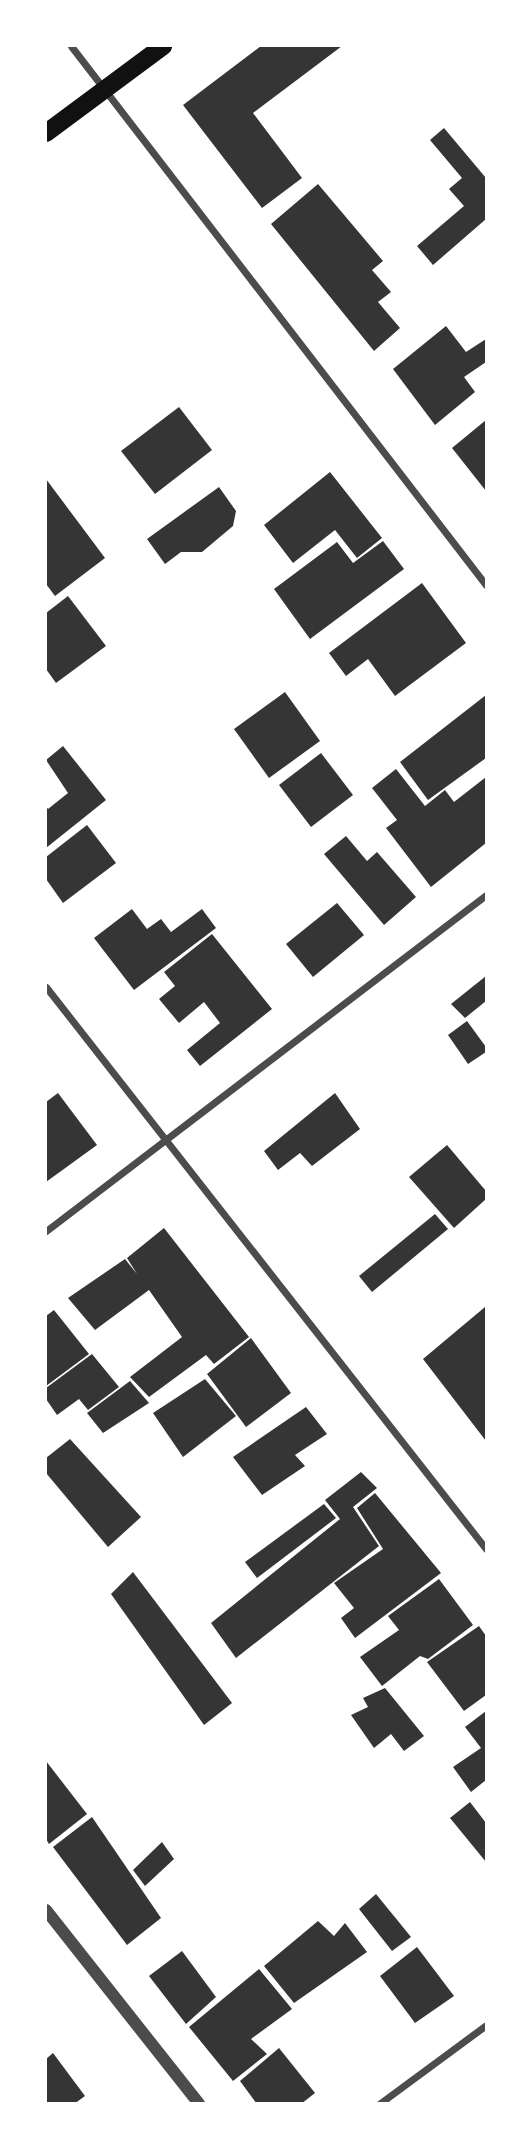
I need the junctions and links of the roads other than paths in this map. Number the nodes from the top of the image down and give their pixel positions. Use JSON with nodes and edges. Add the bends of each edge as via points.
{"nodes":[{"id":1,"x":71,"y":46,"type":"edge"},
{"id":2,"x":163,"y":46,"type":"edge"},
{"id":3,"x":46,"y":133,"type":"edge"},
{"id":4,"x":486,"y":585,"type":"edge"},
{"id":5,"x":486,"y":895,"type":"edge"},
{"id":6,"x":46,"y":987,"type":"edge"},
{"id":7,"x":163,"y":1137,"type":"junction"},
{"id":8,"x":46,"y":1231,"type":"edge"},
{"id":9,"x":486,"y":1549,"type":"edge"},
{"id":10,"x":46,"y":1910,"type":"edge"},
{"id":11,"x":486,"y":2025,"type":"edge"},
{"id":12,"x":199,"y":2104,"type":"edge"},
{"id":13,"x":379,"y":2104,"type":"edge"}],
"edges":[{"from":1,"to":4,"type":"street"},
{"from":2,"to":3,"type":"main road"},
{"from":5,"to":7,"type":"street"},
{"from":6,"to":7,"type":"street"},
{"from":7,"to":8,"type":"street"},
{"from":7,"to":9,"type":"street"},
{"from":10,"to":12,"type":"street"},
{"from":11,"to":13,"type":"street"}]}
